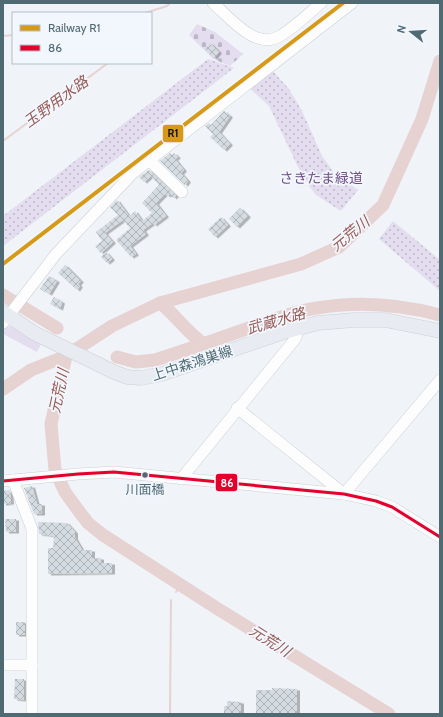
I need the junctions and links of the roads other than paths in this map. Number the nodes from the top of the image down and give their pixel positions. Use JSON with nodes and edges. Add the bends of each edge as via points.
{"nodes":[{"id":1,"x":212,"y":3,"type":"edge"},
{"id":2,"x":321,"y":3,"type":"edge"},
{"id":3,"x":352,"y":3,"type":"edge"},
{"id":4,"x":149,"y":160,"type":"junction"},
{"id":5,"x":182,"y":192,"type":"dead end"},
{"id":6,"x":7,"y":316,"type":"edge"},
{"id":7,"x":298,"y":328,"type":"junction"},
{"id":8,"x":440,"y":331,"type":"edge"},
{"id":9,"x":440,"y":380,"type":"edge"},
{"id":10,"x":237,"y":408,"type":"junction"},
{"id":11,"x":181,"y":479,"type":"junction"},
{"id":12,"x":8,"y":481,"type":"edge"},
{"id":13,"x":344,"y":494,"type":"junction"},
{"id":14,"x":440,"y":537,"type":"edge"},
{"id":15,"x":3,"y":665,"type":"edge"},
{"id":16,"x":32,"y":666,"type":"junction"},
{"id":17,"x":32,"y":714,"type":"edge"}],
"edges":[{"from":1,"to":2,"type":"street","via":[[246,32],[269,40],[280,36]]},
{"from":3,"to":4,"type":"street"},
{"from":4,"to":5,"type":"street"},
{"from":4,"to":6,"type":"street","via":[[133,173],[56,254]]},
{"from":6,"to":7,"type":"main road","name":"上中森鴻巣線","via":[[49,341],[127,377],[148,377],[189,366]]},
{"from":7,"to":8,"type":"main road","name":"上中森鴻巣線","via":[[336,321],[367,320],[397,322]]},
{"from":7,"to":10,"type":"street","via":[[296,338]]},
{"from":9,"to":13,"type":"street"},
{"from":10,"to":11,"type":"street"},
{"from":10,"to":13,"type":"street"},
{"from":11,"to":12,"type":"street","via":[[114,472]]},
{"from":11,"to":13,"type":"street"},
{"from":12,"to":16,"type":"street","via":[[32,529]]},
{"from":13,"to":14,"type":"street","via":[[392,506]]},
{"from":15,"to":16,"type":"street"},
{"from":16,"to":17,"type":"street"}]}
